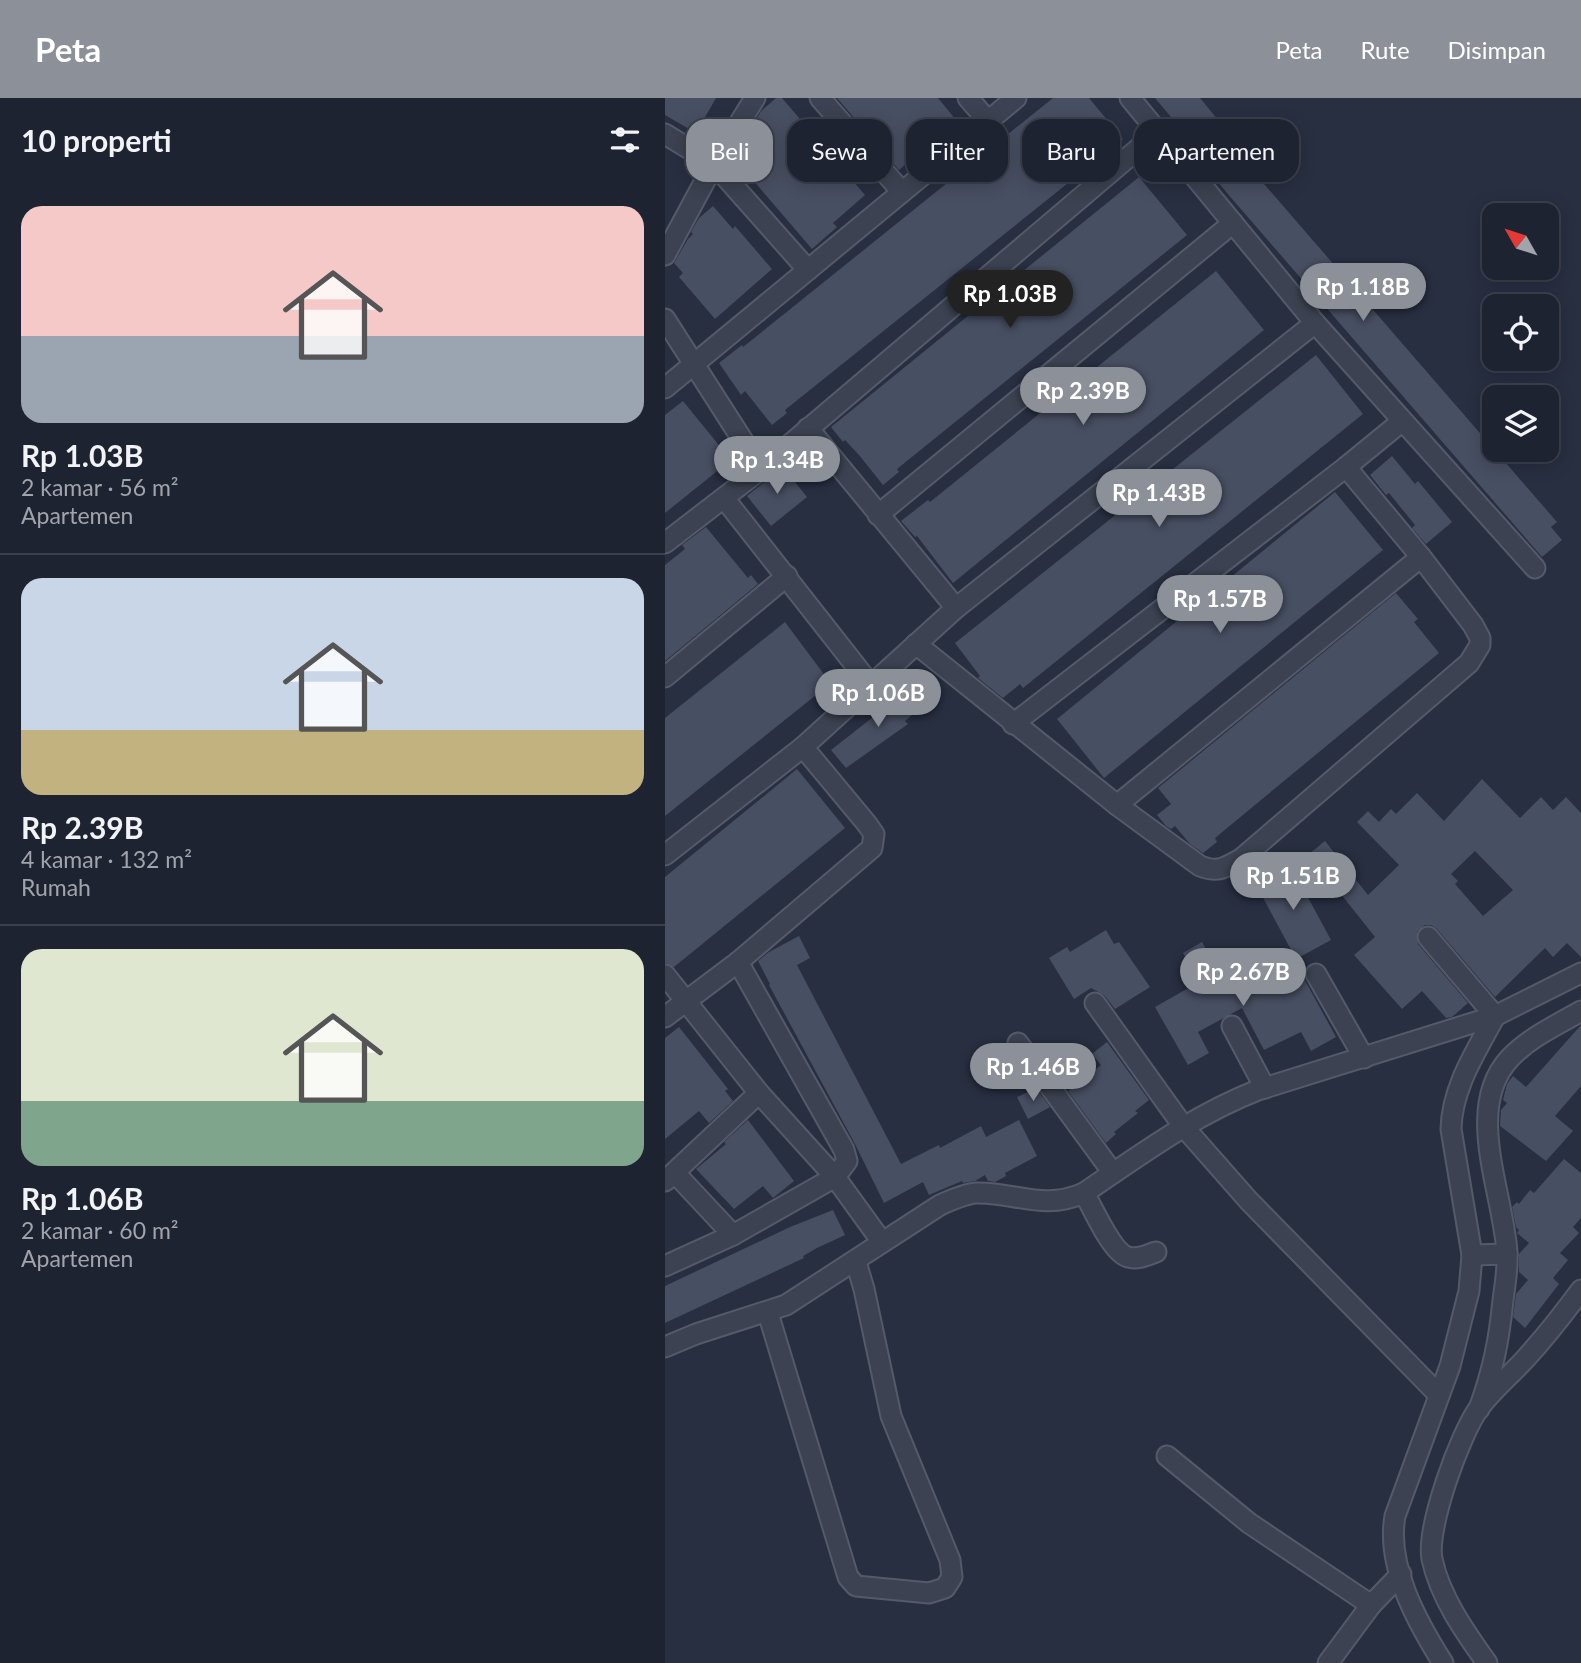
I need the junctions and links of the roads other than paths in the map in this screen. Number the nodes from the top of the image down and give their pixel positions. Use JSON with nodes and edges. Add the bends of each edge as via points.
{"nodes":[{"id":1,"x":755,"y":98,"type":"edge"},
{"id":2,"x":820,"y":98,"type":"edge"},
{"id":3,"x":968,"y":98,"type":"edge"},
{"id":4,"x":1016,"y":98,"type":"edge"},
{"id":5,"x":1130,"y":98,"type":"edge"},
{"id":6,"x":742,"y":119,"type":"edge"},
{"id":7,"x":986,"y":119,"type":"edge"},
{"id":8,"x":990,"y":119,"type":"edge"},
{"id":9,"x":1147,"y":119,"type":"edge"},
{"id":10,"x":665,"y":134,"type":"edge"},
{"id":11,"x":686,"y":147,"type":"edge"},
{"id":12,"x":1134,"y":152,"type":"edge"},
{"id":13,"x":704,"y":182,"type":"edge"},
{"id":14,"x":730,"y":182,"type":"edge"},
{"id":15,"x":914,"y":182,"type":"edge"},
{"id":16,"x":1199,"y":182,"type":"edge"},
{"id":17,"x":902,"y":192,"type":"junction"},
{"id":18,"x":1233,"y":223,"type":"junction"},
{"id":19,"x":665,"y":255,"type":"edge"},
{"id":20,"x":808,"y":270,"type":"junction"},
{"id":21,"x":665,"y":319,"type":"edge"},
{"id":22,"x":1315,"y":323,"type":"junction"},
{"id":23,"x":695,"y":364,"type":"junction"},
{"id":24,"x":665,"y":388,"type":"edge"},
{"id":25,"x":1401,"y":422,"type":"junction"},
{"id":26,"x":808,"y":428,"type":"junction"},
{"id":27,"x":1346,"y":467,"type":"junction"},
{"id":28,"x":761,"y":469,"type":"junction"},
{"id":29,"x":724,"y":498,"type":"junction"},
{"id":30,"x":878,"y":515,"type":"junction"},
{"id":31,"x":665,"y":543,"type":"edge"},
{"id":32,"x":1421,"y":557,"type":"junction"},
{"id":33,"x":1535,"y":568,"type":"dead end"},
{"id":34,"x":787,"y":576,"type":"junction"},
{"id":35,"x":956,"y":608,"type":"junction"},
{"id":36,"x":916,"y":644,"type":"junction"},
{"id":37,"x":665,"y":677,"type":"edge"},
{"id":38,"x":870,"y":684,"type":"junction"},
{"id":39,"x":1013,"y":724,"type":"junction"},
{"id":40,"x":803,"y":747,"type":"junction"},
{"id":41,"x":1117,"y":805,"type":"junction"},
{"id":42,"x":665,"y":855,"type":"edge"},
{"id":43,"x":1428,"y":937,"type":"dead end"},
{"id":44,"x":738,"y":962,"type":"junction"},
{"id":45,"x":1581,"y":973,"type":"edge"},
{"id":46,"x":1316,"y":974,"type":"dead end"},
{"id":47,"x":665,"y":975,"type":"edge"},
{"id":48,"x":686,"y":1000,"type":"junction"},
{"id":49,"x":1095,"y":1003,"type":"dead end"},
{"id":50,"x":1581,"y":1012,"type":"edge"},
{"id":51,"x":665,"y":1017,"type":"edge"},
{"id":52,"x":1495,"y":1017,"type":"junction"},
{"id":53,"x":1232,"y":1026,"type":"dead end"},
{"id":54,"x":1018,"y":1043,"type":"dead end"},
{"id":55,"x":1364,"y":1058,"type":"junction"},
{"id":56,"x":1265,"y":1088,"type":"junction"},
{"id":57,"x":759,"y":1093,"type":"junction"},
{"id":58,"x":1183,"y":1126,"type":"junction"},
{"id":59,"x":1113,"y":1173,"type":"junction"},
{"id":60,"x":670,"y":1177,"type":"edge"},
{"id":61,"x":835,"y":1177,"type":"junction"},
{"id":62,"x":1084,"y":1193,"type":"junction"},
{"id":63,"x":733,"y":1235,"type":"junction"},
{"id":64,"x":882,"y":1242,"type":"junction"},
{"id":65,"x":1156,"y":1252,"type":"dead end"},
{"id":66,"x":1490,"y":1254,"type":"junction"},
{"id":67,"x":856,"y":1262,"type":"junction"},
{"id":68,"x":665,"y":1266,"type":"edge"},
{"id":69,"x":1581,"y":1290,"type":"edge"},
{"id":70,"x":768,"y":1313,"type":"junction"},
{"id":71,"x":665,"y":1347,"type":"edge"},
{"id":72,"x":1439,"y":1395,"type":"junction"},
{"id":73,"x":1479,"y":1409,"type":"junction"},
{"id":74,"x":1167,"y":1456,"type":"dead end"},
{"id":75,"x":1401,"y":1574,"type":"junction"},
{"id":76,"x":1371,"y":1605,"type":"junction"},
{"id":77,"x":1328,"y":1663,"type":"edge"},
{"id":78,"x":1443,"y":1663,"type":"edge"},
{"id":79,"x":1487,"y":1663,"type":"edge"}],
"edges":[{"from":1,"to":6,"type":"street"},
{"from":2,"to":17,"type":"street"},
{"from":3,"to":7,"type":"street"},
{"from":4,"to":8,"type":"street"},
{"from":5,"to":9,"type":"street"},
{"from":10,"to":11,"type":"street"},
{"from":12,"to":26,"type":"street"},
{"from":13,"to":19,"type":"street"},
{"from":14,"to":20,"type":"street"},
{"from":15,"to":17,"type":"street"},
{"from":16,"to":18,"type":"street"},
{"from":17,"to":20,"type":"street"},
{"from":18,"to":22,"type":"street"},
{"from":18,"to":30,"type":"street"},
{"from":20,"to":23,"type":"street"},
{"from":21,"to":23,"type":"street"},
{"from":22,"to":25,"type":"street"},
{"from":22,"to":35,"type":"street"},
{"from":23,"to":24,"type":"street"},
{"from":23,"to":28,"type":"street"},
{"from":25,"to":27,"type":"street"},
{"from":25,"to":33,"type":"street"},
{"from":26,"to":28,"type":"street"},
{"from":26,"to":30,"type":"street"},
{"from":27,"to":32,"type":"street"},
{"from":27,"to":39,"type":"street"},
{"from":28,"to":29,"type":"street"},
{"from":29,"to":31,"type":"street"},
{"from":29,"to":34,"type":"street"},
{"from":30,"to":35,"type":"street"},
{"from":32,"to":41,"type":"street"},
{"from":32,"to":41,"type":"street","via":[[1473,625],[1480,638],[1478,650],[1469,663],[1241,859],[1223,869],[1200,866]]},
{"from":34,"to":37,"type":"street"},
{"from":34,"to":38,"type":"street"},
{"from":35,"to":36,"type":"street"},
{"from":36,"to":38,"type":"street"},
{"from":36,"to":39,"type":"street"},
{"from":38,"to":40,"type":"street"},
{"from":39,"to":41,"type":"street"},
{"from":40,"to":42,"type":"street"},
{"from":40,"to":44,"type":"street","via":[[867,824],[874,841],[868,854]]},
{"from":43,"to":52,"type":"street"},
{"from":44,"to":48,"type":"street"},
{"from":44,"to":61,"type":"street","via":[[847,1156],[846,1165]]},
{"from":45,"to":52,"type":"street"},
{"from":46,"to":55,"type":"street"},
{"from":47,"to":48,"type":"street"},
{"from":48,"to":51,"type":"street"},
{"from":48,"to":57,"type":"street"},
{"from":49,"to":58,"type":"street"},
{"from":50,"to":66,"type":"street","via":[[1530,1040],[1497,1077],[1486,1117]]},
{"from":52,"to":55,"type":"street"},
{"from":52,"to":66,"type":"street","via":[[1461,1081],[1451,1114],[1451,1129]]},
{"from":53,"to":56,"type":"street"},
{"from":54,"to":59,"type":"street"},
{"from":55,"to":56,"type":"street"},
{"from":56,"to":58,"type":"street"},
{"from":57,"to":60,"type":"street"},
{"from":57,"to":61,"type":"street"},
{"from":58,"to":59,"type":"street"},
{"from":58,"to":72,"type":"street","via":[[1249,1202]]},
{"from":59,"to":62,"type":"street"},
{"from":60,"to":63,"type":"street"},
{"from":61,"to":63,"type":"street"},
{"from":61,"to":64,"type":"street"},
{"from":62,"to":64,"type":"street","via":[[1052,1202],[975,1193],[940,1205]]},
{"from":62,"to":65,"type":"street","via":[[1117,1251],[1134,1258]]},
{"from":63,"to":68,"type":"street"},
{"from":64,"to":67,"type":"street"},
{"from":66,"to":72,"type":"street","via":[[1469,1290]]},
{"from":66,"to":73,"type":"street","via":[[1498,1345]]},
{"from":67,"to":70,"type":"street"},
{"from":67,"to":70,"type":"street","via":[[891,1416],[950,1560],[952,1577],[945,1588],[929,1593],[856,1586],[848,1577]]},
{"from":69,"to":73,"type":"street"},
{"from":70,"to":71,"type":"street"},
{"from":72,"to":75,"type":"street","via":[[1395,1516],[1393,1546]]},
{"from":73,"to":79,"type":"street","via":[[1441,1497],[1431,1545],[1440,1586]]},
{"from":74,"to":76,"type":"street","via":[[1249,1523]]},
{"from":75,"to":76,"type":"street"},
{"from":75,"to":78,"type":"street","via":[[1415,1614]]},
{"from":76,"to":77,"type":"street"}]}
